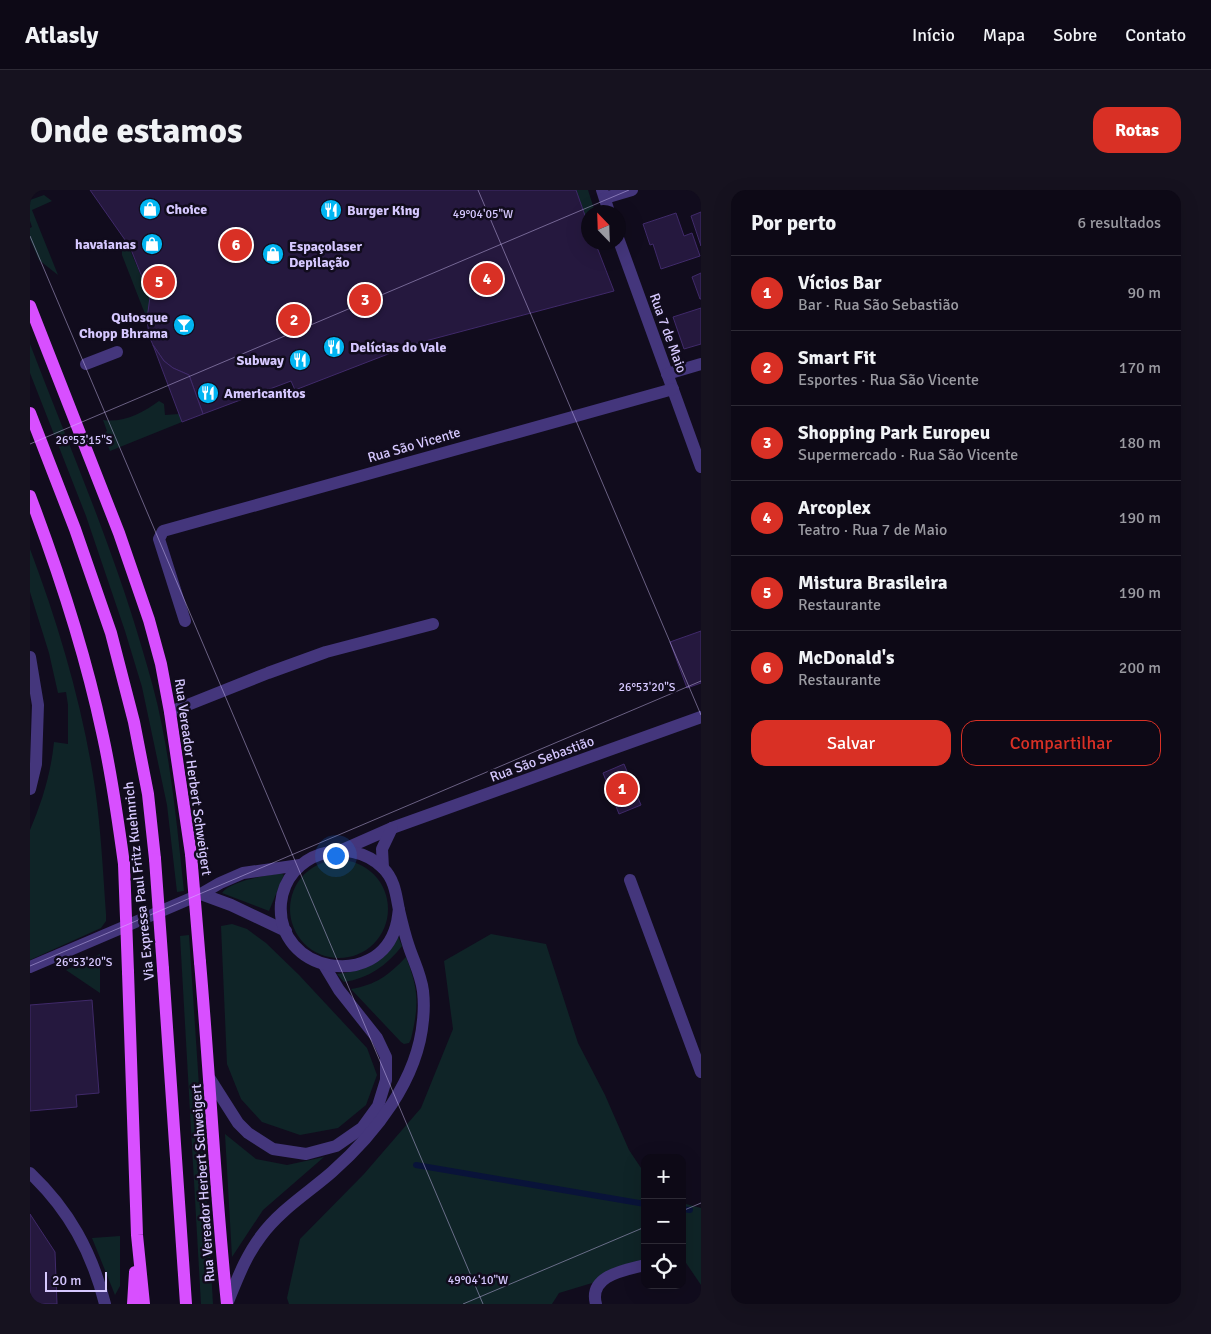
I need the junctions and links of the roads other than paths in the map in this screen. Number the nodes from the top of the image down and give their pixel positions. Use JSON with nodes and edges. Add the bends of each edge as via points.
{"nodes":[{"id":1,"x":632,"y":190,"type":"edge"},
{"id":2,"x":603,"y":194,"type":"edge"},
{"id":3,"x":622,"y":250,"type":"edge"},
{"id":4,"x":30,"y":306,"type":"edge"},
{"id":5,"x":117,"y":352,"type":"dead end"},
{"id":6,"x":86,"y":364,"type":"dead end"},
{"id":7,"x":701,"y":364,"type":"edge"},
{"id":8,"x":667,"y":374,"type":"junction"},
{"id":9,"x":672,"y":389,"type":"junction"},
{"id":10,"x":30,"y":413,"type":"edge"},
{"id":11,"x":701,"y":466,"type":"edge"},
{"id":12,"x":30,"y":496,"type":"edge"},
{"id":13,"x":185,"y":621,"type":"dead end"},
{"id":14,"x":433,"y":624,"type":"dead end"},
{"id":15,"x":30,"y":657,"type":"edge"},
{"id":16,"x":170,"y":712,"type":"junction"},
{"id":17,"x":701,"y":717,"type":"edge"},
{"id":18,"x":30,"y":789,"type":"edge"},
{"id":19,"x":392,"y":828,"type":"junction"},
{"id":20,"x":342,"y":850,"type":"junction"},
{"id":21,"x":300,"y":865,"type":"junction"},
{"id":22,"x":382,"y":868,"type":"junction"},
{"id":23,"x":630,"y":880,"type":"dead end"},
{"id":24,"x":200,"y":894,"type":"junction"},
{"id":25,"x":399,"y":909,"type":"junction"},
{"id":26,"x":286,"y":931,"type":"junction"},
{"id":27,"x":324,"y":965,"type":"junction"},
{"id":28,"x":30,"y":967,"type":"edge"},
{"id":29,"x":701,"y":1072,"type":"edge"},
{"id":30,"x":210,"y":1079,"type":"junction"},
{"id":31,"x":30,"y":1173,"type":"edge"},
{"id":32,"x":137,"y":1235,"type":"junction"},
{"id":33,"x":641,"y":1266,"type":"edge"},
{"id":34,"x":105,"y":1304,"type":"edge"},
{"id":35,"x":133,"y":1304,"type":"edge"},
{"id":36,"x":144,"y":1304,"type":"edge"},
{"id":37,"x":186,"y":1304,"type":"edge"},
{"id":38,"x":227,"y":1304,"type":"edge"},
{"id":39,"x":596,"y":1304,"type":"edge"}],
"edges":[{"from":1,"to":2,"type":"street"},
{"from":3,"to":8,"type":"street","name":"Rua 7 de Maio"},
{"from":4,"to":16,"type":"main road","name":"Rua Vereador Herbert Schweigert","via":[[149,620]]},
{"from":5,"to":6,"type":"street"},
{"from":7,"to":8,"type":"street"},
{"from":8,"to":9,"type":"street","name":"Rua 7 de Maio"},
{"from":9,"to":11,"type":"street","name":"Rua 7 de Maio"},
{"from":9,"to":13,"type":"street","name":"Rua São Vicente","via":[[163,531],[159,539]]},
{"from":10,"to":37,"type":"main road","name":"Via Expressa Paul Fritz Kuehnrich","bridge":true,"via":[[111,633],[148,794]]},
{"from":12,"to":32,"type":"main road","name":"Via Expressa Paul Fritz Kuehnrich","bridge":true,"via":[[79,641],[102,733],[116,808],[124,864]]},
{"from":14,"to":16,"type":"street","via":[[326,652]]},
{"from":15,"to":18,"type":"street","via":[[38,705],[36,764]]},
{"from":16,"to":30,"type":"main road","name":"Rua Vereador Herbert Schweigert","bridge":true,"via":[[191,854]]},
{"from":17,"to":19,"type":"street","name":"Rua São Sebastião"},
{"from":19,"to":20,"type":"street","name":"Rua São Sebastião"},
{"from":19,"to":22,"type":"street","via":[[382,848]]},
{"from":20,"to":21,"type":"street","via":[[316,855]]},
{"from":20,"to":22,"type":"street","via":[[364,855]]},
{"from":21,"to":24,"type":"street","via":[[243,873]]},
{"from":21,"to":26,"type":"street","via":[[291,876],[283,896],[282,918]]},
{"from":22,"to":25,"type":"street","via":[[392,880]]},
{"from":23,"to":29,"type":"street"},
{"from":24,"to":26,"type":"street"},
{"from":24,"to":28,"type":"street"},
{"from":25,"to":27,"type":"street","via":[[396,927],[388,943],[375,956],[359,964],[342,967]]},
{"from":25,"to":38,"type":"street","via":[[423,992],[423,1021],[405,1081],[386,1115],[360,1146],[282,1213],[261,1236],[245,1260]]},
{"from":26,"to":27,"type":"street","via":[[294,946],[308,958]]},
{"from":27,"to":30,"type":"street","via":[[339,990],[377,1038],[386,1057],[386,1080],[378,1106],[362,1128],[336,1146],[306,1154],[273,1149],[238,1123]]},
{"from":30,"to":38,"type":"main road","name":"Rua Vereador Herbert Schweigert"},
{"from":31,"to":34,"type":"street","via":[[69,1216],[99,1280]]},
{"from":32,"to":35,"type":"main road"},
{"from":32,"to":36,"type":"main road","name":"Via Expressa Paul Fritz Kuehnrich"},
{"from":33,"to":39,"type":"street","via":[[608,1276],[598,1285]]}]}
